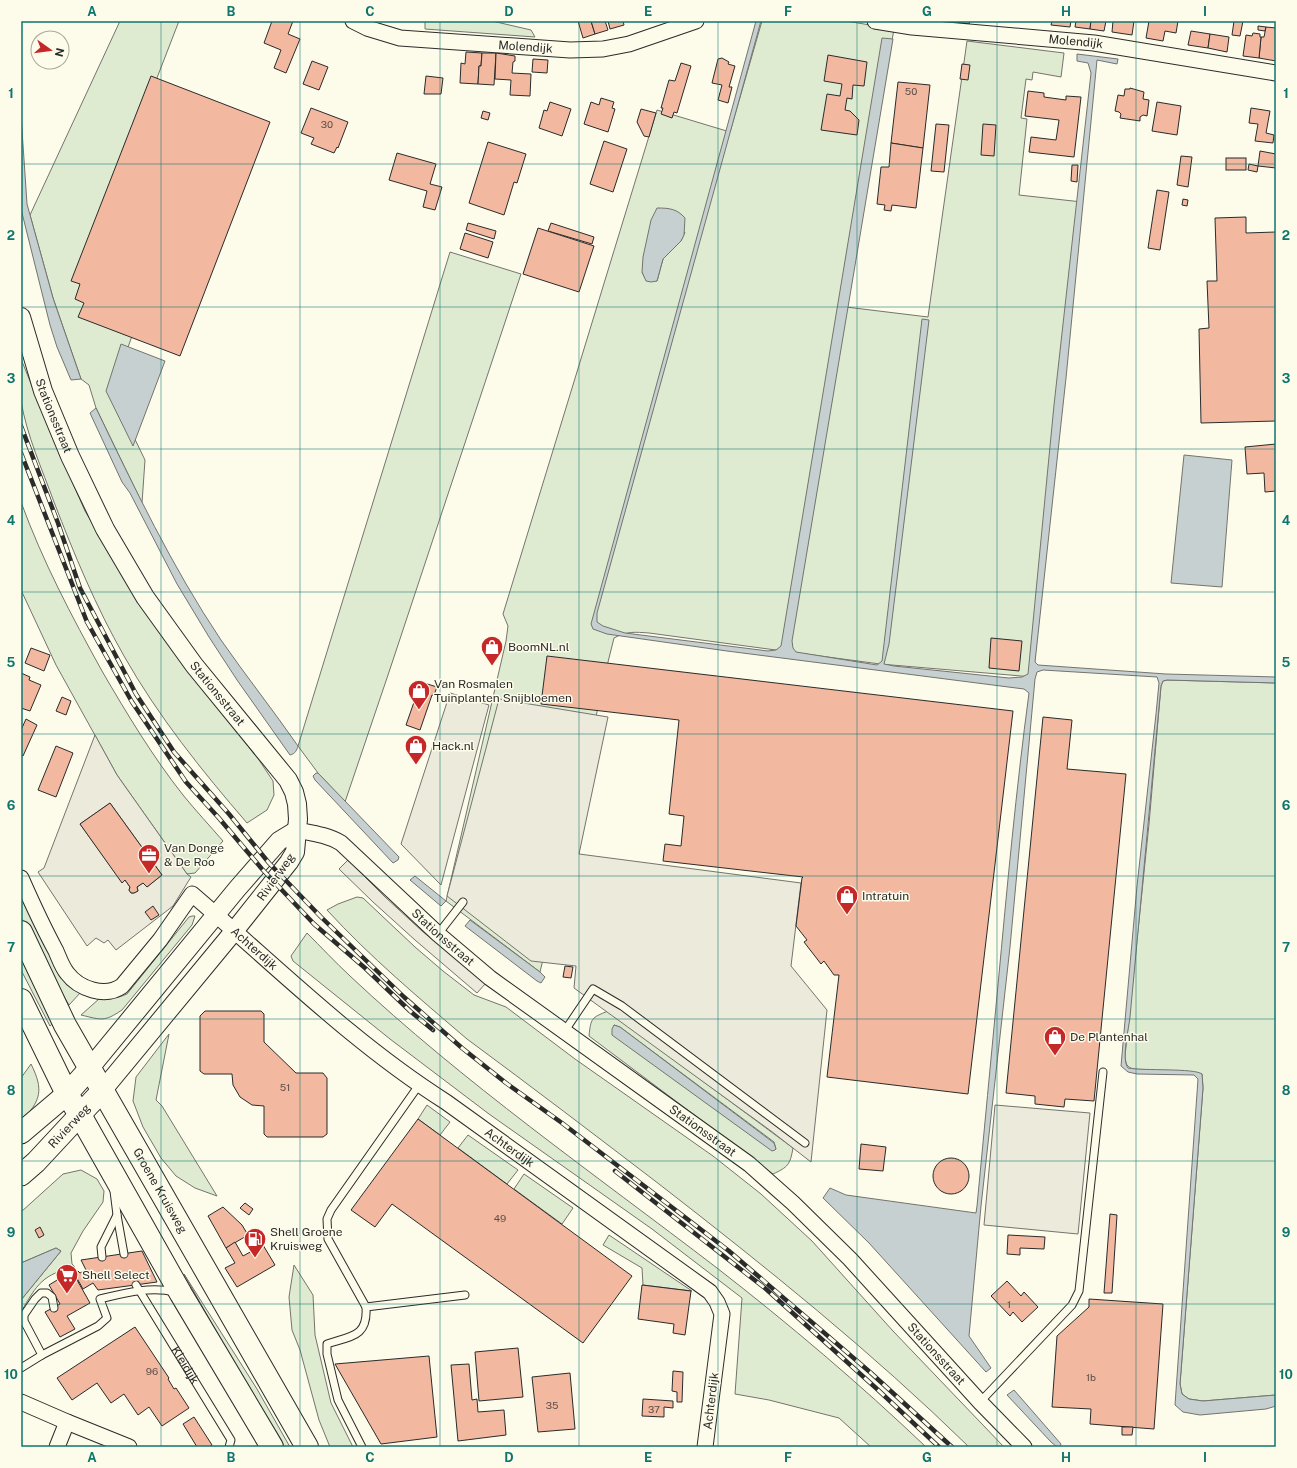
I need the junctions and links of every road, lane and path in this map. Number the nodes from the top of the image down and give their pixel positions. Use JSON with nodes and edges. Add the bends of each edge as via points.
{"nodes":[{"id":1,"x":354,"y":21,"type":"edge"},
{"id":2,"x":696,"y":21,"type":"edge"},
{"id":3,"x":875,"y":21,"type":"edge"},
{"id":4,"x":1276,"y":73,"type":"edge"},
{"id":5,"x":21,"y":317,"type":"edge"},
{"id":6,"x":298,"y":830,"type":"junction"},
{"id":7,"x":21,"y":878,"type":"edge"},
{"id":8,"x":463,"y":902,"type":"dead end"},
{"id":9,"x":215,"y":914,"type":"junction"},
{"id":10,"x":235,"y":930,"type":"junction"},
{"id":11,"x":21,"y":932,"type":"edge"},
{"id":12,"x":438,"y":934,"type":"junction"},
{"id":13,"x":21,"y":1000,"type":"edge"},
{"id":14,"x":564,"y":1032,"type":"junction"},
{"id":15,"x":90,"y":1068,"type":"junction"},
{"id":16,"x":1103,"y":1072,"type":"dead end"},
{"id":17,"x":419,"y":1085,"type":"junction"},
{"id":18,"x":102,"y":1091,"type":"junction"},
{"id":19,"x":67,"y":1094,"type":"junction"},
{"id":20,"x":80,"y":1116,"type":"junction"},
{"id":21,"x":21,"y":1133,"type":"edge"},
{"id":22,"x":805,"y":1143,"type":"dead end"},
{"id":23,"x":112,"y":1171,"type":"junction"},
{"id":24,"x":21,"y":1175,"type":"edge"},
{"id":25,"x":117,"y":1215,"type":"junction"},
{"id":26,"x":124,"y":1254,"type":"dead end"},
{"id":27,"x":102,"y":1257,"type":"dead end"},
{"id":28,"x":138,"y":1287,"type":"junction"},
{"id":29,"x":181,"y":1294,"type":"junction"},
{"id":30,"x":465,"y":1295,"type":"dead end"},
{"id":31,"x":366,"y":1307,"type":"junction"},
{"id":32,"x":54,"y":1308,"type":"dead end"},
{"id":33,"x":42,"y":1355,"type":"junction"},
{"id":34,"x":21,"y":1368,"type":"edge"},
{"id":35,"x":21,"y":1402,"type":"edge"},
{"id":36,"x":980,"y":1402,"type":"junction"},
{"id":37,"x":67,"y":1422,"type":"junction"},
{"id":38,"x":57,"y":1447,"type":"edge"},
{"id":39,"x":129,"y":1447,"type":"edge"},
{"id":40,"x":229,"y":1447,"type":"edge"},
{"id":41,"x":272,"y":1447,"type":"edge"},
{"id":42,"x":307,"y":1447,"type":"edge"},
{"id":43,"x":362,"y":1447,"type":"edge"},
{"id":44,"x":705,"y":1447,"type":"edge"},
{"id":45,"x":1024,"y":1447,"type":"edge"}],
"edges":[{"from":1,"to":2,"type":"street","name":"Molendijk","via":[[372,30],[400,38],[570,50],[603,50],[629,44]]},
{"from":3,"to":4,"type":"street","name":"Molendijk","via":[[912,27],[1094,43]]},
{"from":5,"to":6,"type":"street","name":"Stationsstraat","via":[[43,391],[70,456],[105,529],[145,597],[189,659],[288,780],[297,804]]},
{"from":6,"to":9,"type":"street","name":"Rivierweg","via":[[279,841]]},
{"from":6,"to":10,"type":"street","name":"Rivierweg","via":[[295,852],[289,862]]},
{"from":6,"to":12,"type":"street","name":"Stationsstraat","via":[[341,843]]},
{"from":7,"to":9,"type":"street","name":"Achterdijk","via":[[43,928],[68,974],[86,988],[95,991],[117,990],[122,986],[160,940],[192,894]]},
{"from":8,"to":12,"type":"lane"},
{"from":9,"to":10,"type":"street","name":"Achterdijk"},
{"from":9,"to":15,"type":"street","name":"Rivierweg"},
{"from":10,"to":17,"type":"street","name":"Achterdijk","via":[[330,1016]]},
{"from":10,"to":18,"type":"street","name":"Rivierweg"},
{"from":11,"to":15,"type":"main road","name":"Groene Kruisweg","via":[[65,1025]]},
{"from":12,"to":14,"type":"street","name":"Stationsstraat","via":[[490,978]]},
{"from":13,"to":19,"type":"main road"},
{"from":14,"to":22,"type":"lane","via":[[593,989],[622,1006]]},
{"from":14,"to":36,"type":"street","name":"Stationsstraat","via":[[749,1164],[850,1259]]},
{"from":15,"to":18,"type":"main road","name":"Groene Kruisweg"},
{"from":15,"to":19,"type":"main road","name":"Rivierweg"},
{"from":16,"to":36,"type":"lane","via":[[1080,1291],[1072,1305]]},
{"from":17,"to":31,"type":"lane","via":[[327,1219],[328,1239]]},
{"from":17,"to":44,"type":"street","name":"Achterdijk","via":[[710,1292],[722,1314]]},
{"from":18,"to":20,"type":"main road","name":"Rivierweg"},
{"from":18,"to":42,"type":"main road","name":"Groene Kruisweg"},
{"from":19,"to":20,"type":"main road"},
{"from":19,"to":21,"type":"main road","name":"Rivierweg"},
{"from":20,"to":23,"type":"main road"},
{"from":20,"to":24,"type":"main road","name":"Rivierweg"},
{"from":23,"to":25,"type":"lane"},
{"from":23,"to":29,"type":"main road"},
{"from":25,"to":26,"type":"lane"},
{"from":25,"to":27,"type":"lane","via":[[101,1247]]},
{"from":28,"to":29,"type":"lane"},
{"from":28,"to":33,"type":"lane","via":[[112,1292],[100,1299],[107,1318],[98,1326],[69,1337]]},
{"from":28,"to":40,"type":"lane","name":"Kleidijk","via":[[231,1440]]},
{"from":29,"to":41,"type":"main road"},
{"from":30,"to":31,"type":"lane"},
{"from":31,"to":43,"type":"lane","via":[[365,1326],[359,1333],[327,1344],[338,1400]]},
{"from":32,"to":33,"type":"lane","via":[[52,1297],[47,1293],[41,1293],[24,1315],[24,1321]]},
{"from":33,"to":34,"type":"lane"},
{"from":35,"to":37,"type":"street"},
{"from":36,"to":45,"type":"street","name":"Stationsstraat"},
{"from":37,"to":38,"type":"street"},
{"from":37,"to":39,"type":"street"}]}
